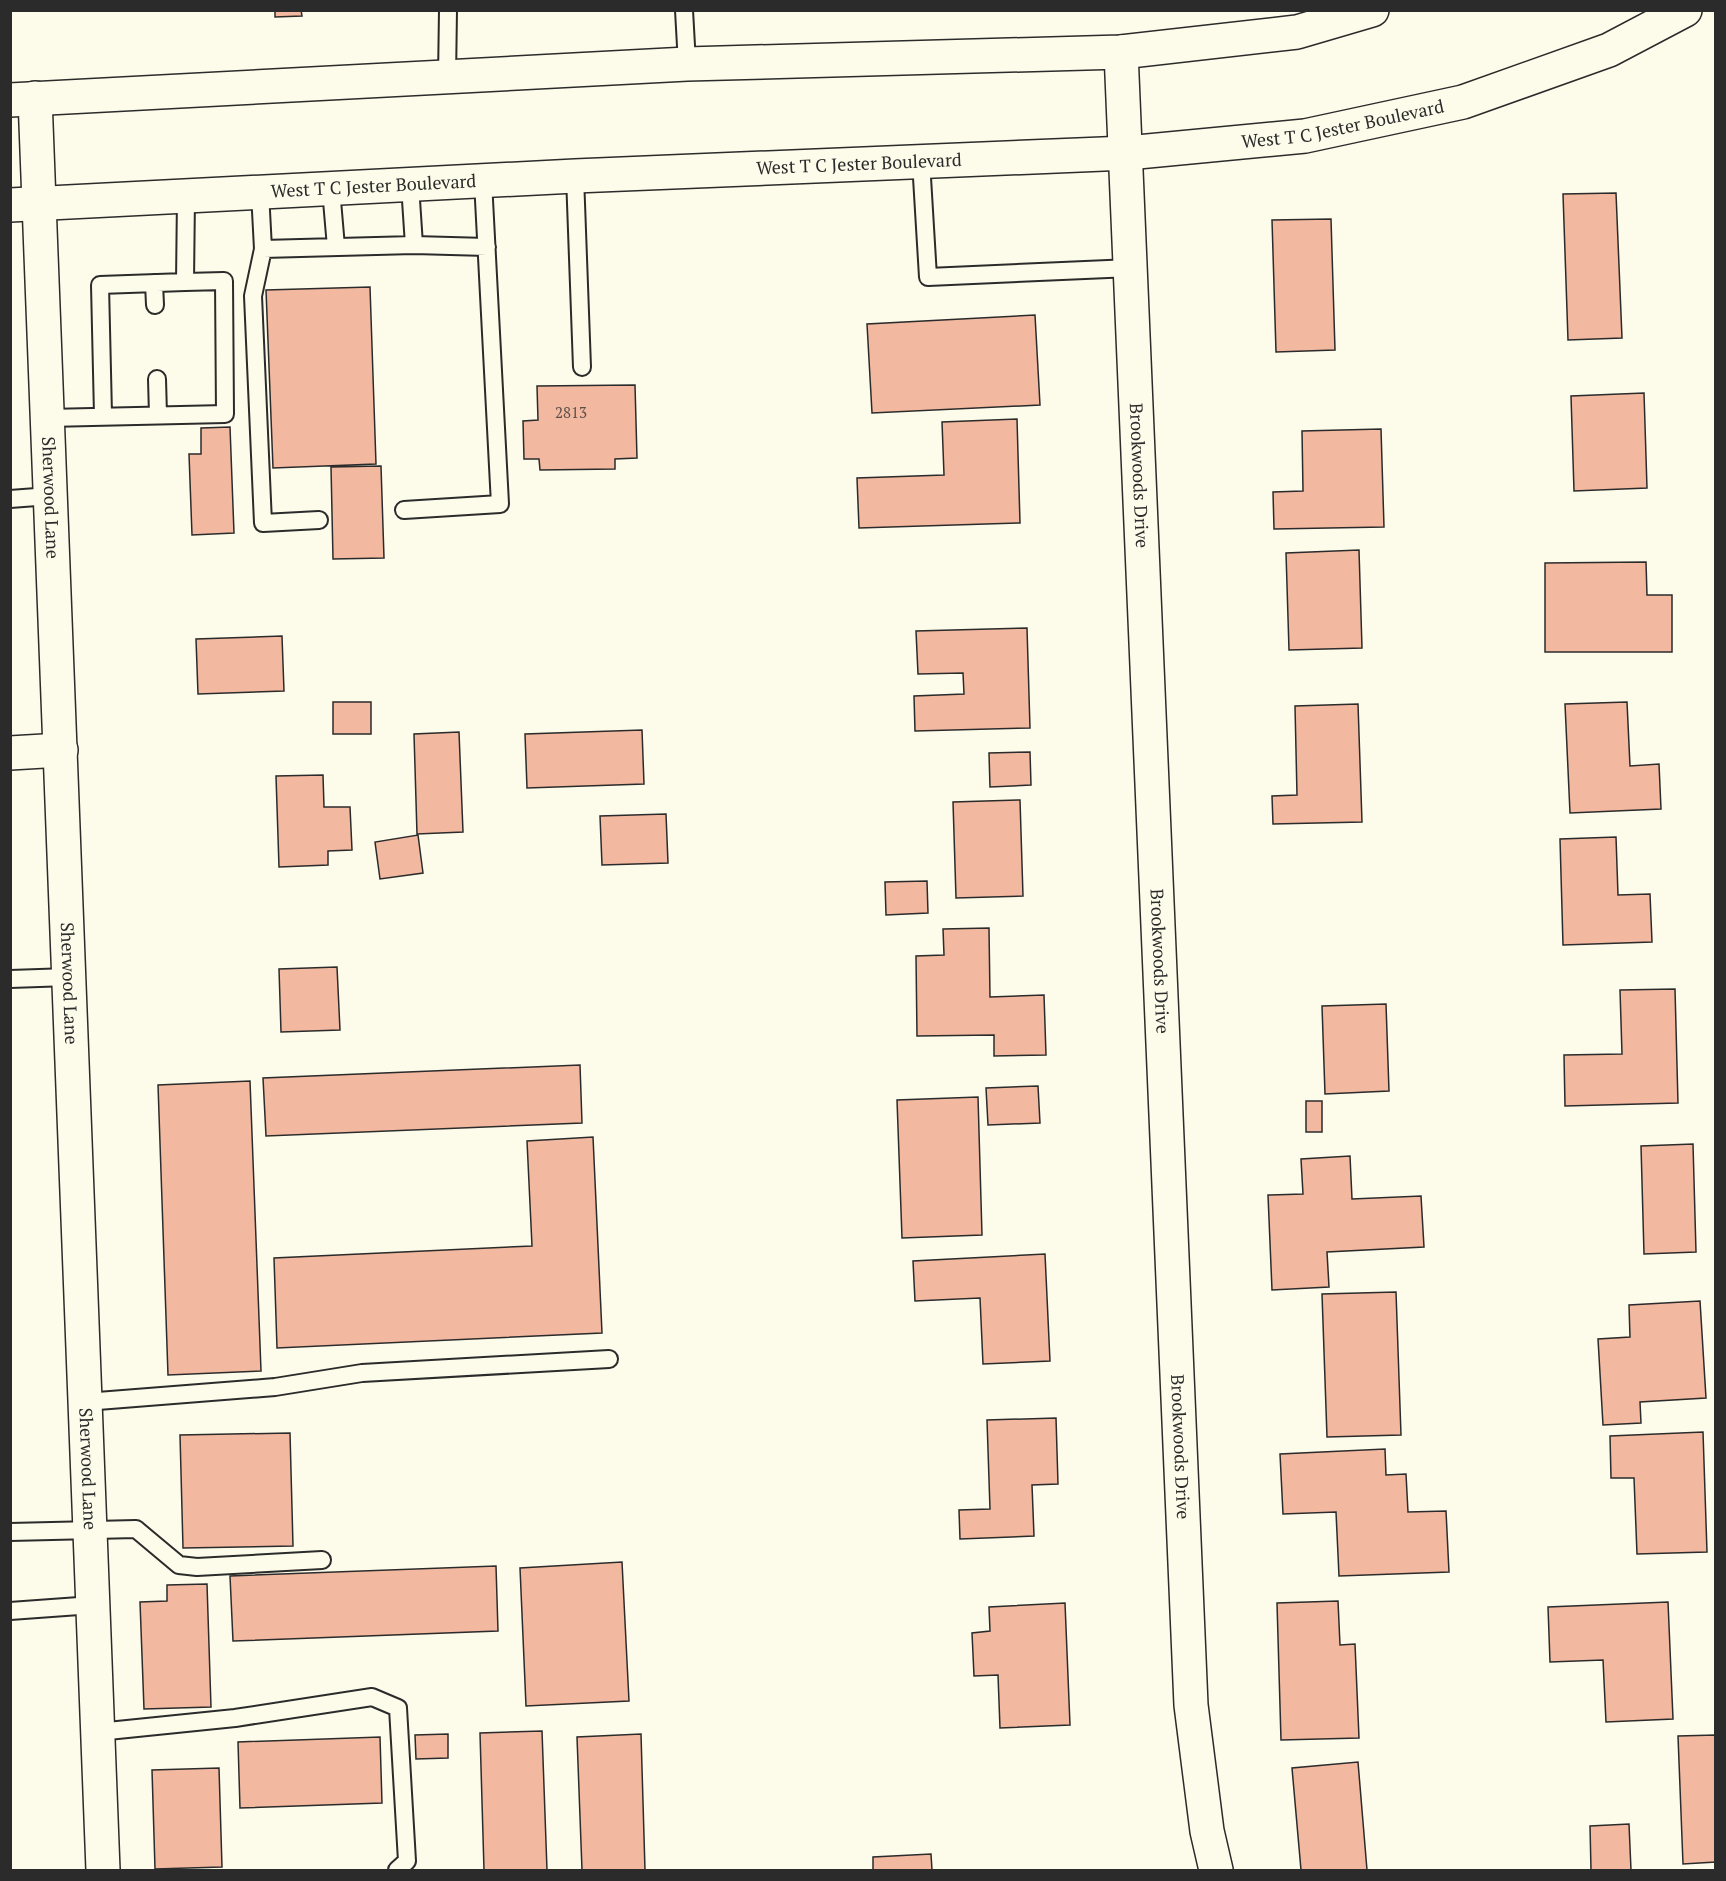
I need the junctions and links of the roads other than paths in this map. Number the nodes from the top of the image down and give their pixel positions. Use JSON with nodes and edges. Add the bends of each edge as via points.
{"nodes":[{"id":1,"x":448,"y":10,"type":"edge"},
{"id":2,"x":684,"y":10,"type":"edge"},
{"id":3,"x":1372,"y":10,"type":"edge"},
{"id":4,"x":1685,"y":10,"type":"edge"},
{"id":5,"x":1121,"y":52,"type":"junction"},
{"id":6,"x":687,"y":64,"type":"junction"},
{"id":7,"x":447,"y":78,"type":"junction"},
{"id":8,"x":23,"y":99,"type":"edge"},
{"id":9,"x":1127,"y":153,"type":"junction"},
{"id":10,"x":921,"y":161,"type":"junction"},
{"id":11,"x":575,"y":176,"type":"junction"},
{"id":12,"x":483,"y":181,"type":"junction"},
{"id":13,"x":410,"y":185,"type":"junction"},
{"id":14,"x":331,"y":189,"type":"junction"},
{"id":15,"x":260,"y":192,"type":"junction"},
{"id":16,"x":186,"y":197,"type":"junction"},
{"id":17,"x":25,"y":204,"type":"edge"},
{"id":18,"x":414,"y":245,"type":"junction"},
{"id":19,"x":336,"y":247,"type":"junction"},
{"id":20,"x":487,"y":247,"type":"junction"},
{"id":21,"x":263,"y":249,"type":"junction"},
{"id":22,"x":1131,"y":268,"type":"junction"},
{"id":23,"x":185,"y":282,"type":"junction"},
{"id":24,"x":154,"y":283,"type":"junction"},
{"id":25,"x":155,"y":305,"type":"dead end"},
{"id":26,"x":582,"y":367,"type":"dead end"},
{"id":27,"x":157,"y":379,"type":"dead end"},
{"id":28,"x":103,"y":415,"type":"junction"},
{"id":29,"x":158,"y":416,"type":"junction"},
{"id":30,"x":48,"y":418,"type":"junction"},
{"id":31,"x":50,"y":496,"type":"junction"},
{"id":32,"x":10,"y":499,"type":"edge"},
{"id":33,"x":404,"y":510,"type":"dead end"},
{"id":34,"x":319,"y":520,"type":"dead end"},
{"id":35,"x":61,"y":750,"type":"junction"},
{"id":36,"x":10,"y":753,"type":"edge"},
{"id":37,"x":69,"y":977,"type":"junction"},
{"id":38,"x":10,"y":979,"type":"edge"},
{"id":39,"x":609,"y":1359,"type":"dead end"},
{"id":40,"x":85,"y":1402,"type":"junction"},
{"id":41,"x":90,"y":1530,"type":"junction"},
{"id":42,"x":10,"y":1532,"type":"edge"},
{"id":43,"x":322,"y":1560,"type":"dead end"},
{"id":44,"x":93,"y":1605,"type":"junction"},
{"id":45,"x":10,"y":1611,"type":"edge"},
{"id":46,"x":98,"y":1732,"type":"junction"},
{"id":47,"x":103,"y":1870,"type":"edge"},
{"id":48,"x":397,"y":1870,"type":"edge"},
{"id":49,"x":1216,"y":1870,"type":"edge"}],
"edges":[{"from":1,"to":7,"type":"lane"},
{"from":2,"to":6,"type":"lane"},
{"from":3,"to":5,"type":"street","via":[[1297,32]]},
{"from":4,"to":9,"type":"street","name":"West T C Jester Boulevard","via":[[1609,50],[1463,102],[1305,136]]},
{"from":5,"to":6,"type":"street"},
{"from":5,"to":9,"type":"street","name":"Brookwoods Drive"},
{"from":6,"to":7,"type":"street"},
{"from":7,"to":8,"type":"street"},
{"from":8,"to":17,"type":"street","name":"Sherwood Lane"},
{"from":9,"to":10,"type":"street","name":"West T C Jester Boulevard"},
{"from":9,"to":22,"type":"street","name":"Brookwoods Drive"},
{"from":10,"to":11,"type":"street","name":"West T C Jester Boulevard"},
{"from":10,"to":22,"type":"lane","via":[[928,277]]},
{"from":11,"to":12,"type":"street","name":"West T C Jester Boulevard"},
{"from":11,"to":26,"type":"lane"},
{"from":12,"to":13,"type":"street","name":"West T C Jester Boulevard"},
{"from":12,"to":20,"type":"lane"},
{"from":13,"to":14,"type":"street","name":"West T C Jester Boulevard"},
{"from":13,"to":18,"type":"lane"},
{"from":14,"to":15,"type":"street","name":"West T C Jester Boulevard"},
{"from":14,"to":19,"type":"lane"},
{"from":15,"to":16,"type":"street","name":"West T C Jester Boulevard"},
{"from":15,"to":21,"type":"lane"},
{"from":16,"to":17,"type":"street","name":"West T C Jester Boulevard"},
{"from":16,"to":23,"type":"lane"},
{"from":17,"to":30,"type":"street","name":"Sherwood Lane"},
{"from":18,"to":19,"type":"lane"},
{"from":18,"to":20,"type":"lane"},
{"from":19,"to":21,"type":"lane"},
{"from":20,"to":33,"type":"lane","via":[[500,504]]},
{"from":21,"to":34,"type":"lane","via":[[253,296],[263,523]]},
{"from":22,"to":49,"type":"street","name":"Brookwoods Drive","via":[[1191,1705],[1207,1831]]},
{"from":23,"to":24,"type":"lane"},
{"from":23,"to":29,"type":"lane","via":[[224,281],[225,414]]},
{"from":24,"to":25,"type":"lane"},
{"from":24,"to":28,"type":"lane","via":[[100,285]]},
{"from":27,"to":29,"type":"lane"},
{"from":28,"to":29,"type":"lane"},
{"from":28,"to":30,"type":"lane"},
{"from":30,"to":31,"type":"street","name":"Sherwood Lane"},
{"from":31,"to":32,"type":"lane"},
{"from":31,"to":35,"type":"street","name":"Sherwood Lane"},
{"from":35,"to":36,"type":"street"},
{"from":35,"to":37,"type":"street","name":"Sherwood Lane"},
{"from":37,"to":38,"type":"lane"},
{"from":37,"to":40,"type":"street","name":"Sherwood Lane"},
{"from":39,"to":40,"type":"lane","via":[[362,1373],[274,1387]]},
{"from":40,"to":41,"type":"street","name":"Sherwood Lane"},
{"from":41,"to":42,"type":"lane"},
{"from":41,"to":43,"type":"lane","via":[[136,1529],[178,1565]]},
{"from":41,"to":44,"type":"street","name":"Sherwood Lane"},
{"from":44,"to":45,"type":"lane"},
{"from":44,"to":46,"type":"street","name":"Sherwood Lane"},
{"from":46,"to":47,"type":"street","name":"Sherwood Lane"},
{"from":46,"to":48,"type":"lane","via":[[235,1718],[372,1697],[398,1708],[407,1861]]}]}
